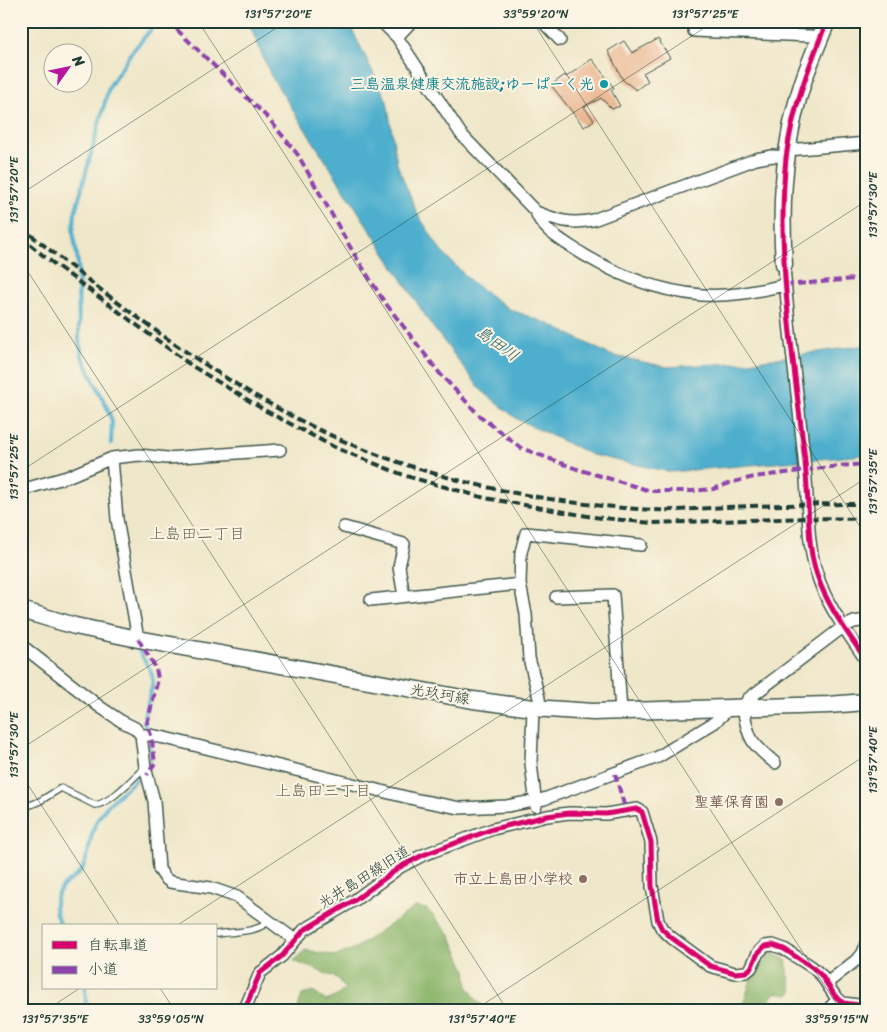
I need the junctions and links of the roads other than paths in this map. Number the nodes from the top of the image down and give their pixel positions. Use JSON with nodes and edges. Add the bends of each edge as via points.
{"nodes":[{"id":1,"x":380,"y":21,"type":"edge"},
{"id":2,"x":412,"y":21,"type":"edge"},
{"id":3,"x":827,"y":21,"type":"edge"},
{"id":4,"x":545,"y":22,"type":"edge"},
{"id":5,"x":694,"y":32,"type":"dead end"},
{"id":6,"x":397,"y":37,"type":"junction"},
{"id":7,"x":820,"y":39,"type":"junction"},
{"id":8,"x":560,"y":40,"type":"dead end"},
{"id":9,"x":866,"y":143,"type":"edge"},
{"id":10,"x":787,"y":154,"type":"junction"},
{"id":11,"x":536,"y":212,"type":"junction"},
{"id":12,"x":784,"y":264,"type":"joint"},
{"id":13,"x":785,"y":285,"type":"junction"},
{"id":14,"x":280,"y":450,"type":"dead end"},
{"id":15,"x":112,"y":458,"type":"junction"},
{"id":16,"x":21,"y":490,"type":"edge"},
{"id":17,"x":344,"y":527,"type":"dead end"},
{"id":18,"x":641,"y":545,"type":"dead end"},
{"id":19,"x":520,"y":584,"type":"junction"},
{"id":20,"x":404,"y":596,"type":"junction"},
{"id":21,"x":556,"y":597,"type":"dead end"},
{"id":22,"x":371,"y":600,"type":"dead end"},
{"id":23,"x":21,"y":610,"type":"edge"},
{"id":24,"x":866,"y":620,"type":"edge"},
{"id":25,"x":843,"y":627,"type":"junction"},
{"id":26,"x":138,"y":639,"type":"junction"},
{"id":27,"x":21,"y":645,"type":"edge"},
{"id":28,"x":866,"y":660,"type":"edge"},
{"id":29,"x":866,"y":702,"type":"edge"},
{"id":30,"x":536,"y":708,"type":"junction"},
{"id":31,"x":736,"y":708,"type":"junction"},
{"id":32,"x":621,"y":711,"type":"junction"},
{"id":33,"x":145,"y":735,"type":"junction"},
{"id":34,"x":775,"y":763,"type":"dead end"},
{"id":35,"x":145,"y":768,"type":"junction"},
{"id":36,"x":535,"y":801,"type":"junction"},
{"id":37,"x":21,"y":809,"type":"edge"},
{"id":38,"x":538,"y":818,"type":"junction"},
{"id":39,"x":270,"y":920,"type":"junction"},
{"id":40,"x":218,"y":934,"type":"edge"},
{"id":41,"x":295,"y":940,"type":"junction"},
{"id":42,"x":866,"y":945,"type":"edge"},
{"id":43,"x":827,"y":983,"type":"junction"},
{"id":44,"x":838,"y":1000,"type":"junction"},
{"id":45,"x":866,"y":1006,"type":"edge"},
{"id":46,"x":244,"y":1011,"type":"edge"},
{"id":47,"x":827,"y":1011,"type":"edge"}],
"edges":[{"from":1,"to":6,"type":"street"},
{"from":2,"to":6,"type":"street"},
{"from":3,"to":7,"type":"main road"},
{"from":4,"to":8,"type":"street"},
{"from":5,"to":7,"type":"street","via":[[812,36]]},
{"from":6,"to":11,"type":"street","via":[[461,134]]},
{"from":7,"to":10,"type":"main road","via":[[803,82]]},
{"from":9,"to":10,"type":"street"},
{"from":10,"to":11,"type":"street","via":[[756,159],[592,220],[577,223]]},
{"from":10,"to":12,"type":"main road","via":[[782,239]]},
{"from":11,"to":13,"type":"street","via":[[539,221],[556,237],[586,257],[644,283],[701,295],[738,295]]},
{"from":12,"to":13,"type":"street"},
{"from":13,"to":25,"type":"street","via":[[813,562]]},
{"from":14,"to":15,"type":"street","via":[[167,458],[139,455]]},
{"from":15,"to":16,"type":"street","via":[[67,477]]},
{"from":15,"to":26,"type":"street","via":[[117,519]]},
{"from":17,"to":20,"type":"street","via":[[404,544],[400,567]]},
{"from":18,"to":19,"type":"street","via":[[526,533],[521,552]]},
{"from":19,"to":20,"type":"street"},
{"from":19,"to":30,"type":"street","via":[[529,658],[539,698]]},
{"from":20,"to":22,"type":"street"},
{"from":21,"to":32,"type":"street","via":[[613,595]]},
{"from":23,"to":26,"type":"main road","name":"光玖珂線","via":[[75,626]]},
{"from":24,"to":25,"type":"street"},
{"from":25,"to":28,"type":"street"},
{"from":25,"to":31,"type":"street"},
{"from":26,"to":30,"type":"main road","name":"光玖珂線","via":[[473,700]]},
{"from":27,"to":33,"type":"street","via":[[100,707]]},
{"from":29,"to":31,"type":"main road","name":"光玖珂線"},
{"from":30,"to":32,"type":"main road","name":"光玖珂線"},
{"from":30,"to":36,"type":"street","via":[[531,764]]},
{"from":31,"to":32,"type":"main road","name":"光玖珂線"},
{"from":31,"to":34,"type":"street","via":[[750,739]]},
{"from":31,"to":36,"type":"street","via":[[658,757]]},
{"from":33,"to":35,"type":"street"},
{"from":33,"to":36,"type":"street","via":[[460,808]]},
{"from":35,"to":37,"type":"lane","via":[[101,804],[61,788]]},
{"from":35,"to":39,"type":"street","via":[[154,802],[159,869],[165,878],[170,882],[223,891]]},
{"from":36,"to":38,"type":"street"},
{"from":38,"to":41,"type":"street","name":"光井島田線旧道","via":[[494,829],[423,855],[311,926]]},
{"from":38,"to":43,"type":"street","name":"光井島田線旧道","via":[[637,809],[642,812],[651,842],[652,886],[662,929],[710,966],[735,973],[746,972],[765,946],[773,945],[812,967]]},
{"from":39,"to":40,"type":"lane","via":[[254,929]]},
{"from":39,"to":41,"type":"street"},
{"from":41,"to":46,"type":"street","name":"光井島田線旧道","via":[[282,956],[260,973]]},
{"from":42,"to":43,"type":"street","via":[[859,958]]},
{"from":43,"to":44,"type":"street"},
{"from":44,"to":45,"type":"street"},
{"from":44,"to":47,"type":"street"}]}
